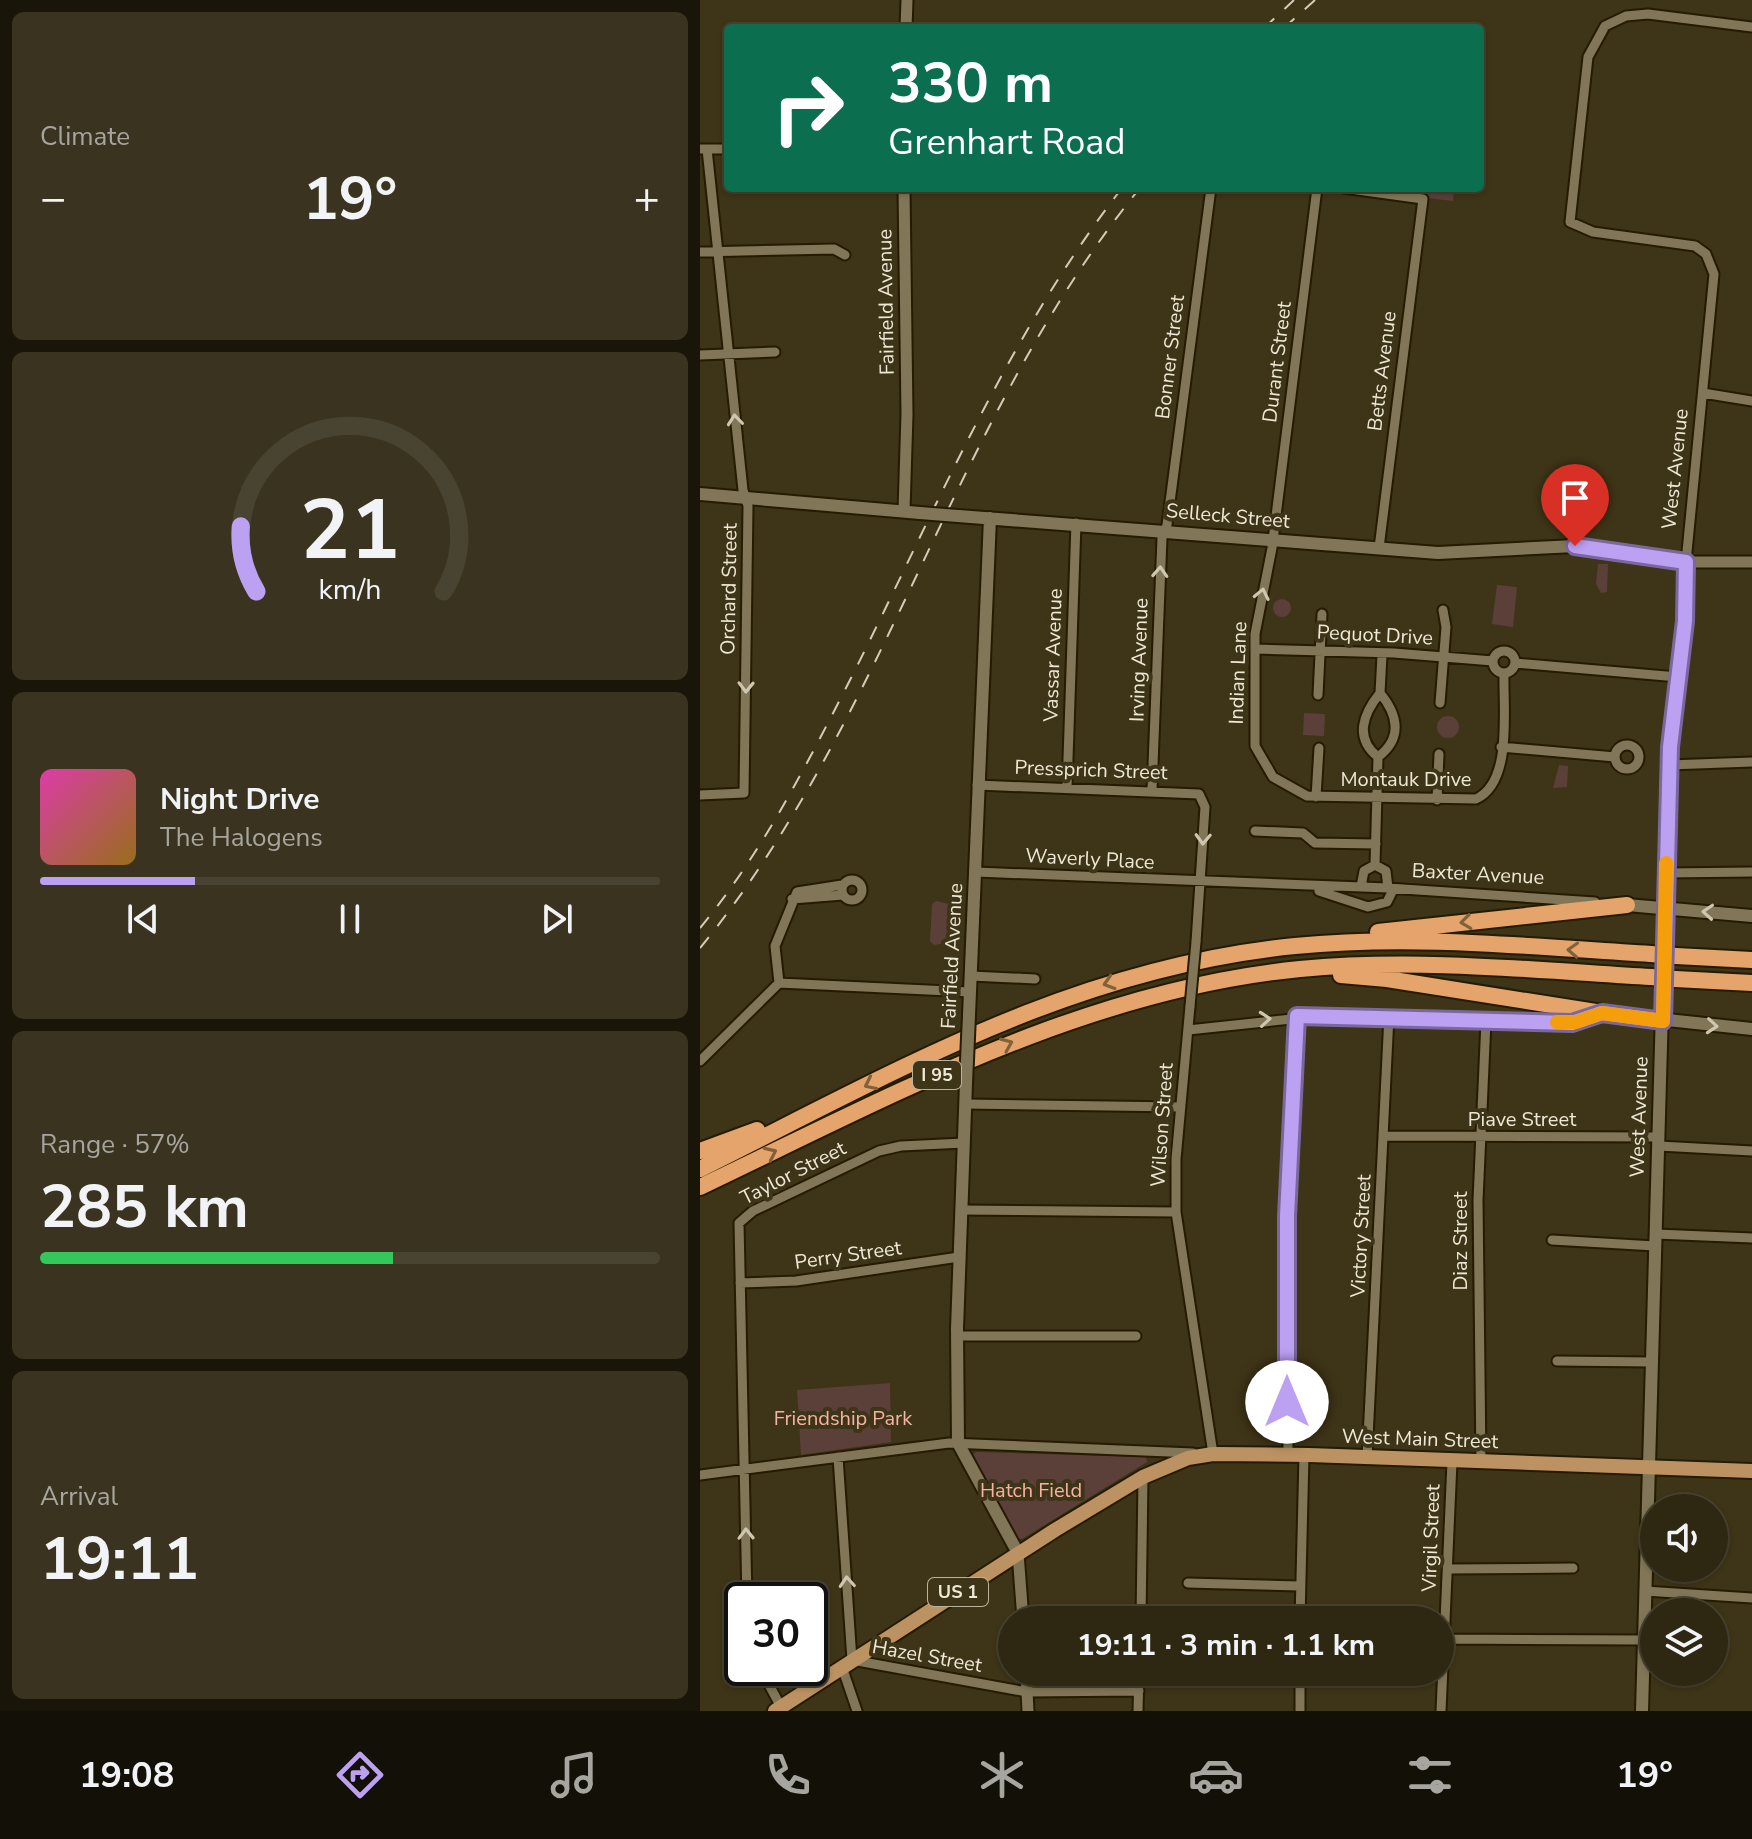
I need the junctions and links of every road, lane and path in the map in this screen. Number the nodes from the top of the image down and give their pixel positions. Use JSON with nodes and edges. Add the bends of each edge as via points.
{"nodes":[{"id":1,"x":907,"y":0,"type":"edge"},
{"id":2,"x":906,"y":24,"type":"edge"},
{"id":3,"x":1752,"y":27,"type":"edge"},
{"id":4,"x":704,"y":149,"type":"edge"},
{"id":5,"x":904,"y":192,"type":"edge"},
{"id":6,"x":1210,"y":192,"type":"edge"},
{"id":7,"x":1316,"y":192,"type":"edge"},
{"id":8,"x":1372,"y":192,"type":"edge"},
{"id":9,"x":700,"y":252,"type":"edge"},
{"id":10,"x":718,"y":252,"type":"junction"},
{"id":11,"x":845,"y":255,"type":"dead end"},
{"id":12,"x":775,"y":352,"type":"dead end"},
{"id":13,"x":729,"y":354,"type":"junction"},
{"id":14,"x":700,"y":355,"type":"edge"},
{"id":15,"x":1703,"y":393,"type":"junction"},
{"id":16,"x":1752,"y":401,"type":"edge"},
{"id":17,"x":700,"y":494,"type":"edge"},
{"id":18,"x":745,"y":497,"type":"junction"},
{"id":19,"x":904,"y":511,"type":"junction"},
{"id":20,"x":990,"y":518,"type":"junction"},
{"id":21,"x":1076,"y":523,"type":"junction"},
{"id":22,"x":1165,"y":531,"type":"junction"},
{"id":23,"x":1272,"y":540,"type":"junction"},
{"id":24,"x":1379,"y":548,"type":"junction"},
{"id":25,"x":1686,"y":562,"type":"junction"},
{"id":26,"x":1752,"y":562,"type":"edge"},
{"id":27,"x":1443,"y":610,"type":"dead end"},
{"id":28,"x":1322,"y":614,"type":"dead end"},
{"id":29,"x":1255,"y":649,"type":"junction"},
{"id":30,"x":1320,"y":650,"type":"junction"},
{"id":31,"x":1382,"y":655,"type":"junction"},
{"id":32,"x":1443,"y":657,"type":"junction"},
{"id":33,"x":1493,"y":661,"type":"junction"},
{"id":34,"x":1515,"y":663,"type":"junction"},
{"id":35,"x":1504,"y":673,"type":"junction"},
{"id":36,"x":1678,"y":677,"type":"junction"},
{"id":37,"x":1380,"y":693,"type":"junction"},
{"id":38,"x":1318,"y":695,"type":"dead end"},
{"id":39,"x":1440,"y":703,"type":"dead end"},
{"id":40,"x":1501,"y":747,"type":"junction"},
{"id":41,"x":1319,"y":748,"type":"dead end"},
{"id":42,"x":1439,"y":754,"type":"dead end"},
{"id":43,"x":1378,"y":757,"type":"junction"},
{"id":44,"x":1615,"y":757,"type":"dead end"},
{"id":45,"x":1752,"y":762,"type":"edge"},
{"id":46,"x":1669,"y":765,"type":"junction"},
{"id":47,"x":977,"y":785,"type":"junction"},
{"id":48,"x":1067,"y":788,"type":"junction"},
{"id":49,"x":1152,"y":790,"type":"junction"},
{"id":50,"x":1295,"y":792,"type":"joint"},
{"id":51,"x":700,"y":795,"type":"edge"},
{"id":52,"x":1203,"y":797,"type":"joint"},
{"id":53,"x":1316,"y":797,"type":"junction"},
{"id":54,"x":1378,"y":799,"type":"junction"},
{"id":55,"x":1437,"y":800,"type":"junction"},
{"id":56,"x":1255,"y":831,"type":"dead end"},
{"id":57,"x":1376,"y":844,"type":"junction"},
{"id":58,"x":1375,"y":865,"type":"junction"},
{"id":59,"x":976,"y":872,"type":"junction"},
{"id":60,"x":1752,"y":872,"type":"edge"},
{"id":61,"x":1666,"y":873,"type":"junction"},
{"id":62,"x":1202,"y":882,"type":"junction"},
{"id":63,"x":1288,"y":885,"type":"junction"},
{"id":64,"x":1361,"y":887,"type":"junction"},
{"id":65,"x":1390,"y":889,"type":"junction"},
{"id":66,"x":843,"y":890,"type":"dead end"},
{"id":67,"x":1627,"y":905,"type":"junction"},
{"id":68,"x":1665,"y":909,"type":"junction"},
{"id":69,"x":1752,"y":916,"type":"edge"},
{"id":70,"x":1238,"y":954,"type":"junction"},
{"id":71,"x":1752,"y":960,"type":"edge"},
{"id":72,"x":1272,"y":973,"type":"junction"},
{"id":73,"x":971,"y":976,"type":"junction"},
{"id":74,"x":1035,"y":979,"type":"dead end"},
{"id":75,"x":779,"y":983,"type":"junction"},
{"id":76,"x":1752,"y":983,"type":"edge"},
{"id":77,"x":970,"y":992,"type":"junction"},
{"id":78,"x":1602,"y":1013,"type":"junction"},
{"id":79,"x":1297,"y":1016,"type":"junction"},
{"id":80,"x":1389,"y":1016,"type":"junction"},
{"id":81,"x":1486,"y":1021,"type":"junction"},
{"id":82,"x":1663,"y":1021,"type":"junction"},
{"id":83,"x":1752,"y":1029,"type":"edge"},
{"id":84,"x":1188,"y":1030,"type":"junction"},
{"id":85,"x":700,"y":1061,"type":"edge"},
{"id":86,"x":841,"y":1098,"type":"junction"},
{"id":87,"x":966,"y":1104,"type":"junction"},
{"id":88,"x":1181,"y":1107,"type":"junction"},
{"id":89,"x":1385,"y":1136,"type":"junction"},
{"id":90,"x":1480,"y":1137,"type":"junction"},
{"id":91,"x":1659,"y":1142,"type":"junction"},
{"id":92,"x":964,"y":1143,"type":"junction"},
{"id":93,"x":700,"y":1151,"type":"edge"},
{"id":94,"x":1752,"y":1151,"type":"edge"},
{"id":95,"x":700,"y":1169,"type":"edge"},
{"id":96,"x":700,"y":1187,"type":"edge"},
{"id":97,"x":962,"y":1210,"type":"junction"},
{"id":98,"x":1176,"y":1212,"type":"junction"},
{"id":99,"x":1752,"y":1238,"type":"edge"},
{"id":100,"x":1552,"y":1240,"type":"dead end"},
{"id":101,"x":1656,"y":1240,"type":"junction"},
{"id":102,"x":959,"y":1257,"type":"junction"},
{"id":103,"x":740,"y":1283,"type":"junction"},
{"id":104,"x":957,"y":1336,"type":"junction"},
{"id":105,"x":1136,"y":1336,"type":"dead end"},
{"id":106,"x":1557,"y":1361,"type":"dead end"},
{"id":107,"x":1652,"y":1362,"type":"junction"},
{"id":108,"x":958,"y":1443,"type":"junction"},
{"id":109,"x":1139,"y":1449,"type":"junction"},
{"id":110,"x":1213,"y":1454,"type":"junction"},
{"id":111,"x":1288,"y":1455,"type":"junction"},
{"id":112,"x":1304,"y":1455,"type":"junction"},
{"id":113,"x":838,"y":1457,"type":"junction"},
{"id":114,"x":1367,"y":1458,"type":"junction"},
{"id":115,"x":1452,"y":1462,"type":"junction"},
{"id":116,"x":1481,"y":1462,"type":"junction"},
{"id":117,"x":1166,"y":1466,"type":"junction"},
{"id":118,"x":1647,"y":1467,"type":"junction"},
{"id":119,"x":745,"y":1468,"type":"junction"},
{"id":120,"x":1752,"y":1471,"type":"edge"},
{"id":121,"x":700,"y":1475,"type":"edge"},
{"id":122,"x":1143,"y":1477,"type":"junction"},
{"id":123,"x":1018,"y":1553,"type":"junction"},
{"id":124,"x":1573,"y":1568,"type":"dead end"},
{"id":125,"x":1448,"y":1569,"type":"junction"},
{"id":126,"x":747,"y":1582,"type":"edge"},
{"id":127,"x":1188,"y":1583,"type":"dead end"},
{"id":128,"x":1300,"y":1586,"type":"junction"},
{"id":129,"x":1645,"y":1591,"type":"junction"},
{"id":130,"x":1645,"y":1598,"type":"edge"},
{"id":131,"x":1752,"y":1598,"type":"edge"},
{"id":132,"x":1022,"y":1606,"type":"edge"},
{"id":133,"x":1141,"y":1606,"type":"edge"},
{"id":134,"x":1300,"y":1606,"type":"edge"},
{"id":135,"x":1447,"y":1606,"type":"edge"},
{"id":136,"x":1454,"y":1639,"type":"edge"},
{"id":137,"x":1640,"y":1640,"type":"edge"},
{"id":138,"x":847,"y":1664,"type":"junction"},
{"id":139,"x":768,"y":1686,"type":"edge"},
{"id":140,"x":1027,"y":1686,"type":"edge"},
{"id":141,"x":1139,"y":1686,"type":"edge"},
{"id":142,"x":1300,"y":1686,"type":"edge"},
{"id":143,"x":1443,"y":1686,"type":"edge"},
{"id":144,"x":1643,"y":1686,"type":"edge"},
{"id":145,"x":1139,"y":1691,"type":"junction"},
{"id":146,"x":1027,"y":1692,"type":"junction"},
{"id":147,"x":778,"y":1709,"type":"edge"},
{"id":148,"x":857,"y":1711,"type":"edge"},
{"id":149,"x":1028,"y":1711,"type":"edge"},
{"id":150,"x":1138,"y":1711,"type":"edge"},
{"id":151,"x":1300,"y":1711,"type":"edge"},
{"id":152,"x":1441,"y":1711,"type":"edge"},
{"id":153,"x":1642,"y":1711,"type":"edge"}],
"edges":[{"from":1,"to":2,"type":"street"},
{"from":3,"to":15,"type":"street","name":"West Avenue","via":[[1658,14],[1626,16],[1605,26],[1588,57],[1570,222],[1593,232],[1688,243],[1706,254],[1715,283]]},
{"from":4,"to":10,"type":"street","name":"Orchard Street"},
{"from":5,"to":19,"type":"street","name":"Fairfield Avenue"},
{"from":6,"to":22,"type":"street","name":"Bonner Street"},
{"from":7,"to":23,"type":"street","name":"Durant Street"},
{"from":8,"to":24,"type":"street","name":"Betts Avenue","via":[[1423,199]]},
{"from":9,"to":10,"type":"street"},
{"from":10,"to":11,"type":"street","via":[[834,249]]},
{"from":10,"to":13,"type":"street","name":"Orchard Street"},
{"from":12,"to":13,"type":"street"},
{"from":13,"to":14,"type":"street"},
{"from":18,"to":13,"type":"street","name":"Orchard Street","one_way":true},
{"from":15,"to":16,"type":"street"},
{"from":15,"to":25,"type":"street","name":"West Avenue"},
{"from":17,"to":18,"type":"main road","name":"Selleck Street"},
{"from":18,"to":19,"type":"main road","name":"Selleck Street"},
{"from":18,"to":51,"type":"street","name":"Orchard Street","one_way":true,"via":[[744,793]]},
{"from":19,"to":20,"type":"main road","name":"Selleck Street","bridge":true},
{"from":20,"to":21,"type":"main road","name":"Selleck Street"},
{"from":20,"to":47,"type":"main road","name":"Fairfield Avenue"},
{"from":21,"to":22,"type":"main road","name":"Selleck Street"},
{"from":21,"to":48,"type":"street","name":"Vassar Avenue"},
{"from":22,"to":23,"type":"main road","name":"Selleck Street"},
{"from":49,"to":22,"type":"street","name":"Irving Avenue","one_way":true},
{"from":23,"to":24,"type":"main road","name":"Selleck Street"},
{"from":29,"to":23,"type":"street","name":"Indian Lane","one_way":true},
{"from":24,"to":25,"type":"main road","name":"Selleck Street","via":[[1454,554],[1567,546]]},
{"from":25,"to":26,"type":"street","name":"Selleck Street"},
{"from":25,"to":36,"type":"main road","name":"West Avenue"},
{"from":27,"to":32,"type":"street"},
{"from":28,"to":30,"type":"street"},
{"from":29,"to":30,"type":"street","name":"Pequot Drive"},
{"from":29,"to":50,"type":"street","name":"Indian Lane","via":[[1255,746],[1266,770]]},
{"from":30,"to":31,"type":"street","name":"Pequot Drive"},
{"from":30,"to":38,"type":"street"},
{"from":31,"to":32,"type":"street","name":"Pequot Drive"},
{"from":31,"to":37,"type":"street"},
{"from":32,"to":33,"type":"street","name":"Pequot Drive"},
{"from":32,"to":39,"type":"street"},
{"from":33,"to":34,"type":"street","via":[[1497,653],[1507,651]]},
{"from":33,"to":35,"type":"street"},
{"from":34,"to":35,"type":"street"},
{"from":34,"to":36,"type":"street"},
{"from":35,"to":40,"type":"street","name":"Montauk Drive"},
{"from":36,"to":46,"type":"main road","name":"West Avenue"},
{"from":37,"to":43,"type":"street","via":[[1368,707],[1363,726],[1365,741]]},
{"from":37,"to":43,"type":"street","via":[[1393,709],[1396,725],[1393,742]]},
{"from":40,"to":44,"type":"street"},
{"from":40,"to":55,"type":"street","name":"Montauk Drive","via":[[1500,774],[1491,790],[1468,801]]},
{"from":41,"to":53,"type":"street"},
{"from":42,"to":55,"type":"street"},
{"from":43,"to":54,"type":"street"},
{"from":45,"to":46,"type":"street"},
{"from":46,"to":61,"type":"main road","name":"West Avenue"},
{"from":47,"to":48,"type":"street","name":"Pressprich Street"},
{"from":47,"to":59,"type":"main road","name":"Fairfield Avenue"},
{"from":48,"to":49,"type":"street","name":"Pressprich Street"},
{"from":49,"to":52,"type":"street","name":"Pressprich Street"},
{"from":50,"to":53,"type":"street","name":"Montauk Drive"},
{"from":52,"to":62,"type":"street","name":"Wilson Street","one_way":true},
{"from":53,"to":54,"type":"street","name":"Montauk Drive"},
{"from":54,"to":55,"type":"street","name":"Montauk Drive"},
{"from":54,"to":57,"type":"street"},
{"from":56,"to":57,"type":"street","via":[[1303,833],[1315,843]]},
{"from":57,"to":58,"type":"street"},
{"from":58,"to":64,"type":"street","via":[[1364,871]]},
{"from":58,"to":65,"type":"street","via":[[1386,871]]},
{"from":59,"to":62,"type":"street","name":"Waverly Place"},
{"from":59,"to":73,"type":"main road","name":"Fairfield Avenue"},
{"from":60,"to":61,"type":"street"},
{"from":61,"to":68,"type":"main road","name":"West Avenue"},
{"from":62,"to":63,"type":"street","name":"Baxter Avenue"},
{"from":62,"to":84,"type":"street","name":"Wilson Street","bridge":true},
{"from":63,"to":64,"type":"street","name":"Baxter Avenue"},
{"from":63,"to":65,"type":"street","via":[[1375,908],[1387,902]]},
{"from":64,"to":65,"type":"street","name":"Baxter Avenue"},
{"from":65,"to":67,"type":"street","name":"Baxter Avenue"},
{"from":66,"to":75,"type":"street","via":[[807,888],[792,899],[775,946]]},
{"from":67,"to":68,"type":"main road","name":"Baxter Avenue"},
{"from":67,"to":70,"type":"highway","one_way":true,"via":[[1336,935]]},
{"from":69,"to":68,"type":"main road","name":"Baxter Avenue","one_way":true},
{"from":68,"to":82,"type":"main road","name":"West Avenue"},
{"from":71,"to":70,"type":"highway","number":"I 95","one_way":true,"bridge":true,"via":[[1407,941]]},
{"from":70,"to":86,"type":"highway","number":"I 95","one_way":true,"via":[[1126,978],[1046,1004]]},
{"from":72,"to":76,"type":"highway","number":"I 95","bridge":true,"via":[[1412,965]]},
{"from":72,"to":78,"type":"highway","via":[[1387,979]]},
{"from":96,"to":72,"type":"highway","number":"I 95","one_way":true,"via":[[1054,1025],[1161,993]]},
{"from":73,"to":74,"type":"street"},
{"from":73,"to":77,"type":"main road","name":"Fairfield Avenue"},
{"from":75,"to":77,"type":"street"},
{"from":75,"to":85,"type":"street"},
{"from":77,"to":87,"type":"main road","name":"Fairfield Avenue","bridge":true},
{"from":78,"to":81,"type":"street","via":[[1572,1023]]},
{"from":78,"to":82,"type":"main road"},
{"from":79,"to":80,"type":"street"},
{"from":84,"to":79,"type":"street","one_way":true},
{"from":79,"to":111,"type":"street","via":[[1287,1216]]},
{"from":80,"to":81,"type":"street"},
{"from":80,"to":89,"type":"street","name":"Victory Street"},
{"from":81,"to":90,"type":"street","name":"Diaz Street"},
{"from":82,"to":83,"type":"main road","one_way":true},
{"from":82,"to":91,"type":"main road","name":"West Avenue"},
{"from":84,"to":88,"type":"street","name":"Wilson Street"},
{"from":86,"to":93,"type":"highway"},
{"from":86,"to":95,"type":"highway","number":"I 95"},
{"from":87,"to":88,"type":"street"},
{"from":87,"to":92,"type":"main road","name":"Fairfield Avenue"},
{"from":88,"to":98,"type":"street","name":"Wilson Street"},
{"from":89,"to":90,"type":"street","name":"Piave Street"},
{"from":89,"to":114,"type":"street","name":"Victory Street"},
{"from":90,"to":91,"type":"street","name":"Piave Street"},
{"from":90,"to":116,"type":"street","name":"Diaz Street"},
{"from":91,"to":94,"type":"street","name":"Piave Street"},
{"from":91,"to":101,"type":"main road","name":"West Avenue"},
{"from":92,"to":97,"type":"main road","name":"Fairfield Avenue"},
{"from":92,"to":103,"type":"street","name":"Taylor Street","via":[[879,1151],[745,1216],[738,1232]]},
{"from":97,"to":98,"type":"street"},
{"from":97,"to":102,"type":"main road","name":"Fairfield Avenue"},
{"from":98,"to":110,"type":"street","name":"Wilson Street"},
{"from":99,"to":101,"type":"street"},
{"from":100,"to":101,"type":"street"},
{"from":101,"to":107,"type":"main road","name":"West Avenue"},
{"from":102,"to":103,"type":"street","name":"Perry Street","via":[[796,1281]]},
{"from":102,"to":104,"type":"main road","name":"Fairfield Avenue"},
{"from":103,"to":119,"type":"street","name":"Taylor Street"},
{"from":104,"to":105,"type":"street"},
{"from":104,"to":108,"type":"main road","name":"Fairfield Avenue"},
{"from":106,"to":107,"type":"street"},
{"from":107,"to":118,"type":"main road","name":"West Avenue"},
{"from":108,"to":109,"type":"street"},
{"from":108,"to":113,"type":"street"},
{"from":108,"to":123,"type":"main road","name":"Fairfield Avenue"},
{"from":109,"to":110,"type":"street"},
{"from":109,"to":117,"type":"street"},
{"from":110,"to":111,"type":"main road","name":"West Main Street","number":"US 1"},
{"from":110,"to":117,"type":"main road","name":"West Main Street","number":"US 1"},
{"from":111,"to":112,"type":"main road","name":"West Main Street","number":"US 1"},
{"from":112,"to":114,"type":"main road","name":"West Main Street","number":"US 1"},
{"from":112,"to":128,"type":"street"},
{"from":113,"to":119,"type":"street"},
{"from":138,"to":113,"type":"street","one_way":true},
{"from":114,"to":115,"type":"main road","name":"West Main Street","number":"US 1"},
{"from":115,"to":116,"type":"main road","name":"West Main Street","number":"US 1"},
{"from":115,"to":125,"type":"street","name":"Virgil Street"},
{"from":116,"to":118,"type":"main road","name":"West Main Street","number":"US 1"},
{"from":117,"to":122,"type":"main road","name":"West Main Street","number":"US 1"},
{"from":118,"to":120,"type":"main road","name":"West Main Street","number":"US 1"},
{"from":118,"to":129,"type":"main road","name":"West Avenue"},
{"from":119,"to":121,"type":"street"},
{"from":126,"to":119,"type":"street","name":"Taylor Street","one_way":true},
{"from":122,"to":123,"type":"main road","name":"West Main Street","number":"US 1"},
{"from":122,"to":133,"type":"street"},
{"from":123,"to":132,"type":"street","name":"Fairfield Avenue"},
{"from":123,"to":138,"type":"main road","name":"West Main Street","number":"US 1"},
{"from":124,"to":125,"type":"street"},
{"from":125,"to":135,"type":"street","name":"Virgil Street"},
{"from":127,"to":128,"type":"street"},
{"from":128,"to":134,"type":"street"},
{"from":129,"to":130,"type":"main road","name":"West Avenue"},
{"from":129,"to":131,"type":"street"},
{"from":136,"to":137,"type":"street"},
{"from":138,"to":146,"type":"street","name":"Hazel Street"},
{"from":138,"to":147,"type":"main road","name":"West Main Street","number":"US 1"},
{"from":138,"to":148,"type":"street"},
{"from":139,"to":147,"type":"street"},
{"from":140,"to":146,"type":"street"},
{"from":141,"to":145,"type":"street"},
{"from":142,"to":151,"type":"street"},
{"from":143,"to":152,"type":"street","name":"Virgil Street"},
{"from":144,"to":153,"type":"main road","name":"West Avenue"},
{"from":145,"to":146,"type":"street","name":"Hazel Street"},
{"from":145,"to":150,"type":"street"},
{"from":146,"to":149,"type":"street"}]}
